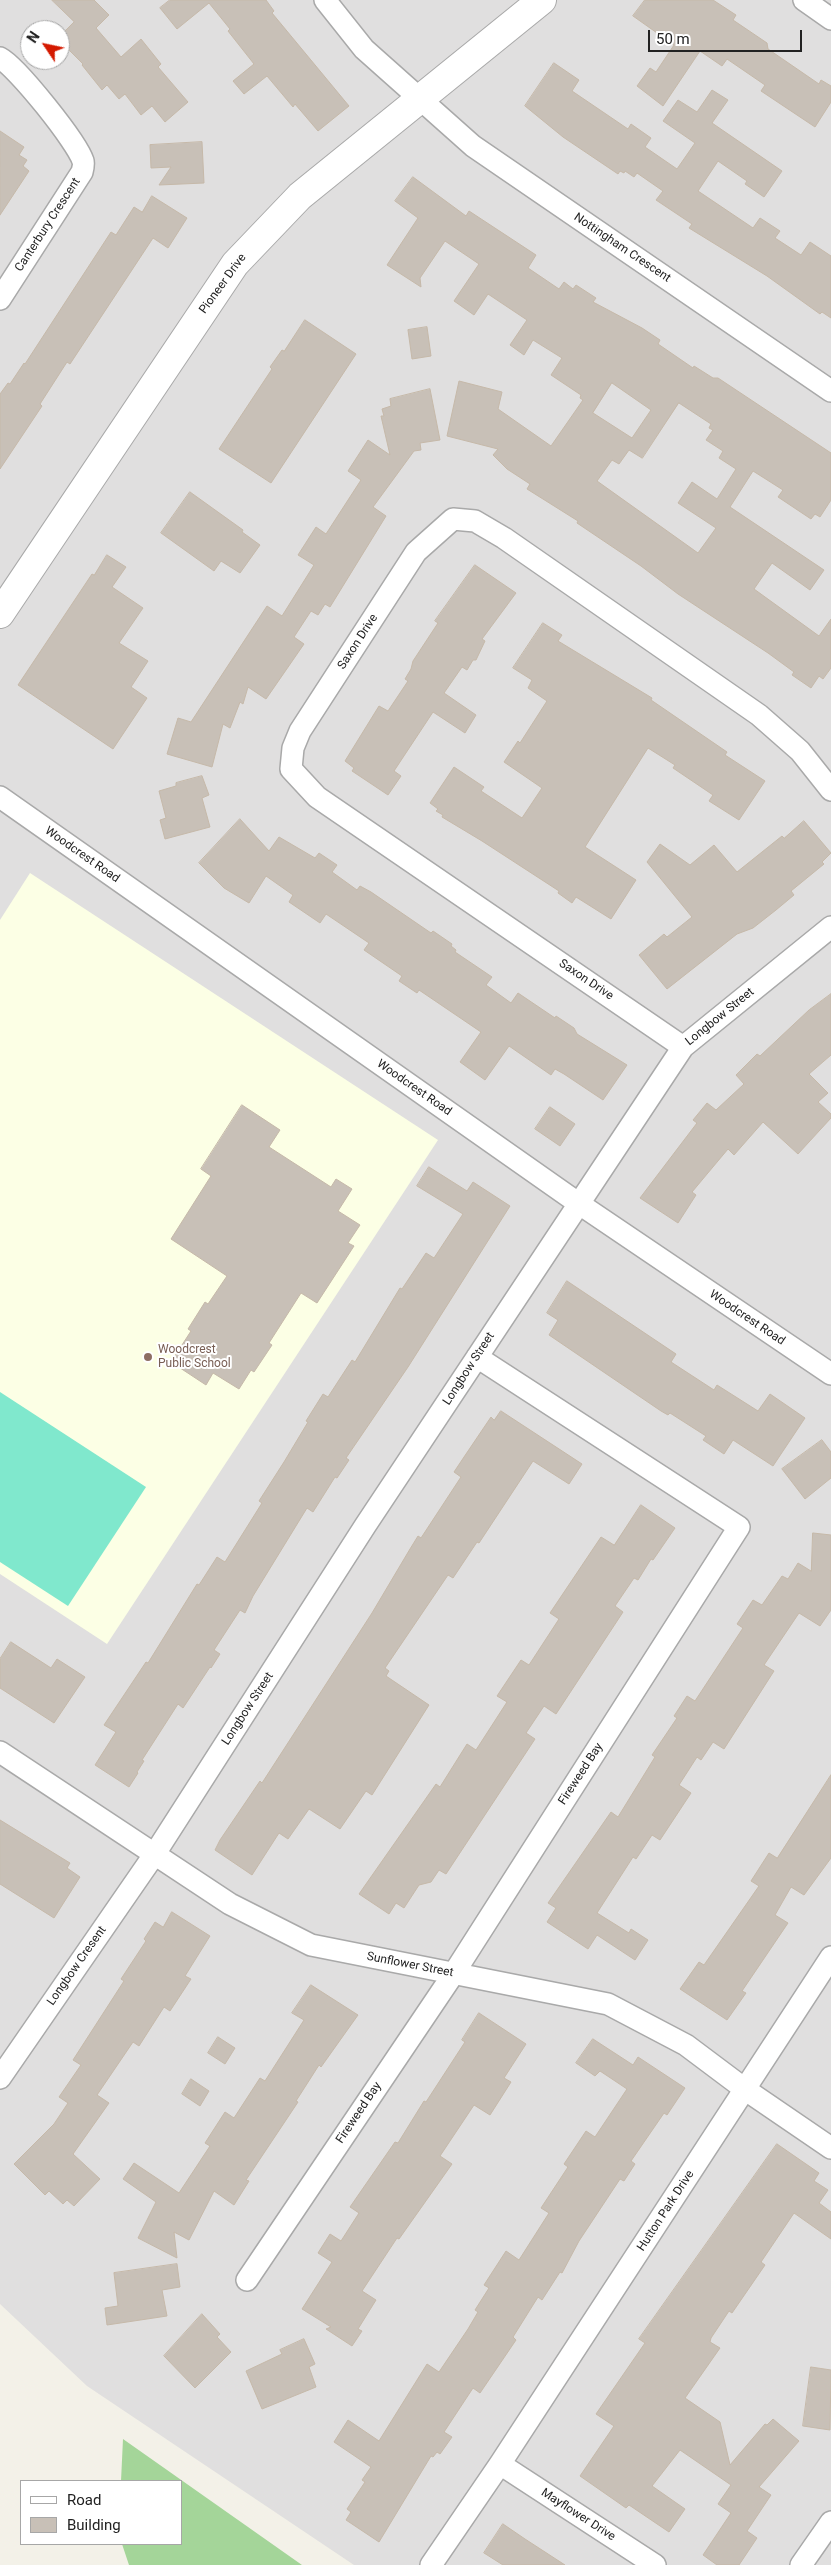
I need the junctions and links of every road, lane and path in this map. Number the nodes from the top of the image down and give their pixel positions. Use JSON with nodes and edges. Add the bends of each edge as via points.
{"nodes":[{"id":1,"x":325,"y":0,"type":"edge"},
{"id":2,"x":542,"y":0,"type":"edge"},
{"id":3,"x":804,"y":0,"type":"edge"},
{"id":4,"x":831,"y":19,"type":"edge"},
{"id":5,"x":0,"y":58,"type":"edge"},
{"id":6,"x":420,"y":98,"type":"junction"},
{"id":7,"x":0,"y":299,"type":"edge"},
{"id":8,"x":831,"y":390,"type":"edge"},
{"id":9,"x":4,"y":596,"type":"edge"},
{"id":10,"x":831,"y":790,"type":"edge"},
{"id":11,"x":0,"y":797,"type":"edge"},
{"id":12,"x":831,"y":927,"type":"edge"},
{"id":13,"x":683,"y":1046,"type":"junction"},
{"id":14,"x":578,"y":1204,"type":"junction"},
{"id":15,"x":477,"y":1357,"type":"junction"},
{"id":16,"x":831,"y":1374,"type":"edge"},
{"id":17,"x":0,"y":1752,"type":"edge"},
{"id":18,"x":154,"y":1855,"type":"junction"},
{"id":19,"x":831,"y":1957,"type":"edge"},
{"id":20,"x":454,"y":1973,"type":"junction"},
{"id":21,"x":0,"y":2078,"type":"edge"},
{"id":22,"x":746,"y":2090,"type":"junction"},
{"id":23,"x":831,"y":2148,"type":"edge"},
{"id":24,"x":246,"y":2280,"type":"dead end"},
{"id":25,"x":500,"y":2464,"type":"junction"},
{"id":26,"x":831,"y":2522,"type":"edge"},
{"id":27,"x":431,"y":2565,"type":"edge"},
{"id":28,"x":655,"y":2565,"type":"edge"},
{"id":29,"x":801,"y":2565,"type":"edge"}],
"edges":[{"from":1,"to":6,"type":"street","name":"Nottingham Crescent","via":[[364,48]]},
{"from":2,"to":6,"type":"street","name":"Pioneer Drive"},
{"from":3,"to":4,"type":"street"},
{"from":5,"to":7,"type":"street","name":"Canterbury Crescent","via":[[17,71],[84,162],[82,172]]},
{"from":6,"to":8,"type":"street","name":"Nottingham Crescent","via":[[473,146]]},
{"from":6,"to":9,"type":"street","name":"Pioneer Drive","via":[[300,196],[235,264]]},
{"from":10,"to":13,"type":"street","name":"Saxon Drive","via":[[800,751],[759,715],[475,521],[453,519],[416,552],[300,731],[293,748],[291,768],[317,797]]},
{"from":11,"to":14,"type":"street","name":"Woodcrest Road"},
{"from":12,"to":13,"type":"street","name":"Longbow Street"},
{"from":13,"to":14,"type":"street","name":"Longbow Street"},
{"from":14,"to":15,"type":"street","name":"Longbow Street"},
{"from":14,"to":16,"type":"street","name":"Woodcrest Road"},
{"from":15,"to":18,"type":"street","name":"Longbow Street"},
{"from":15,"to":20,"type":"street","name":"Fireweed Bay","via":[[739,1527]]},
{"from":17,"to":18,"type":"street","name":"Sunflower Street"},
{"from":18,"to":20,"type":"street","name":"Sunflower Street","via":[[230,1904],[311,1945]]},
{"from":18,"to":21,"type":"street","name":"Longbow Cresent"},
{"from":19,"to":22,"type":"street","name":"Hutton Park Drive"},
{"from":20,"to":22,"type":"street","name":"Sunflower Street","via":[[608,2004],[686,2045]]},
{"from":20,"to":24,"type":"street","name":"Fireweed Bay"},
{"from":22,"to":23,"type":"street","name":"Sunflower Street"},
{"from":22,"to":25,"type":"street","name":"Hutton Park Drive"},
{"from":25,"to":27,"type":"street","name":"Hutton Park Drive"},
{"from":25,"to":28,"type":"street","name":"Mayflower Drive"},
{"from":26,"to":29,"type":"street"}]}
